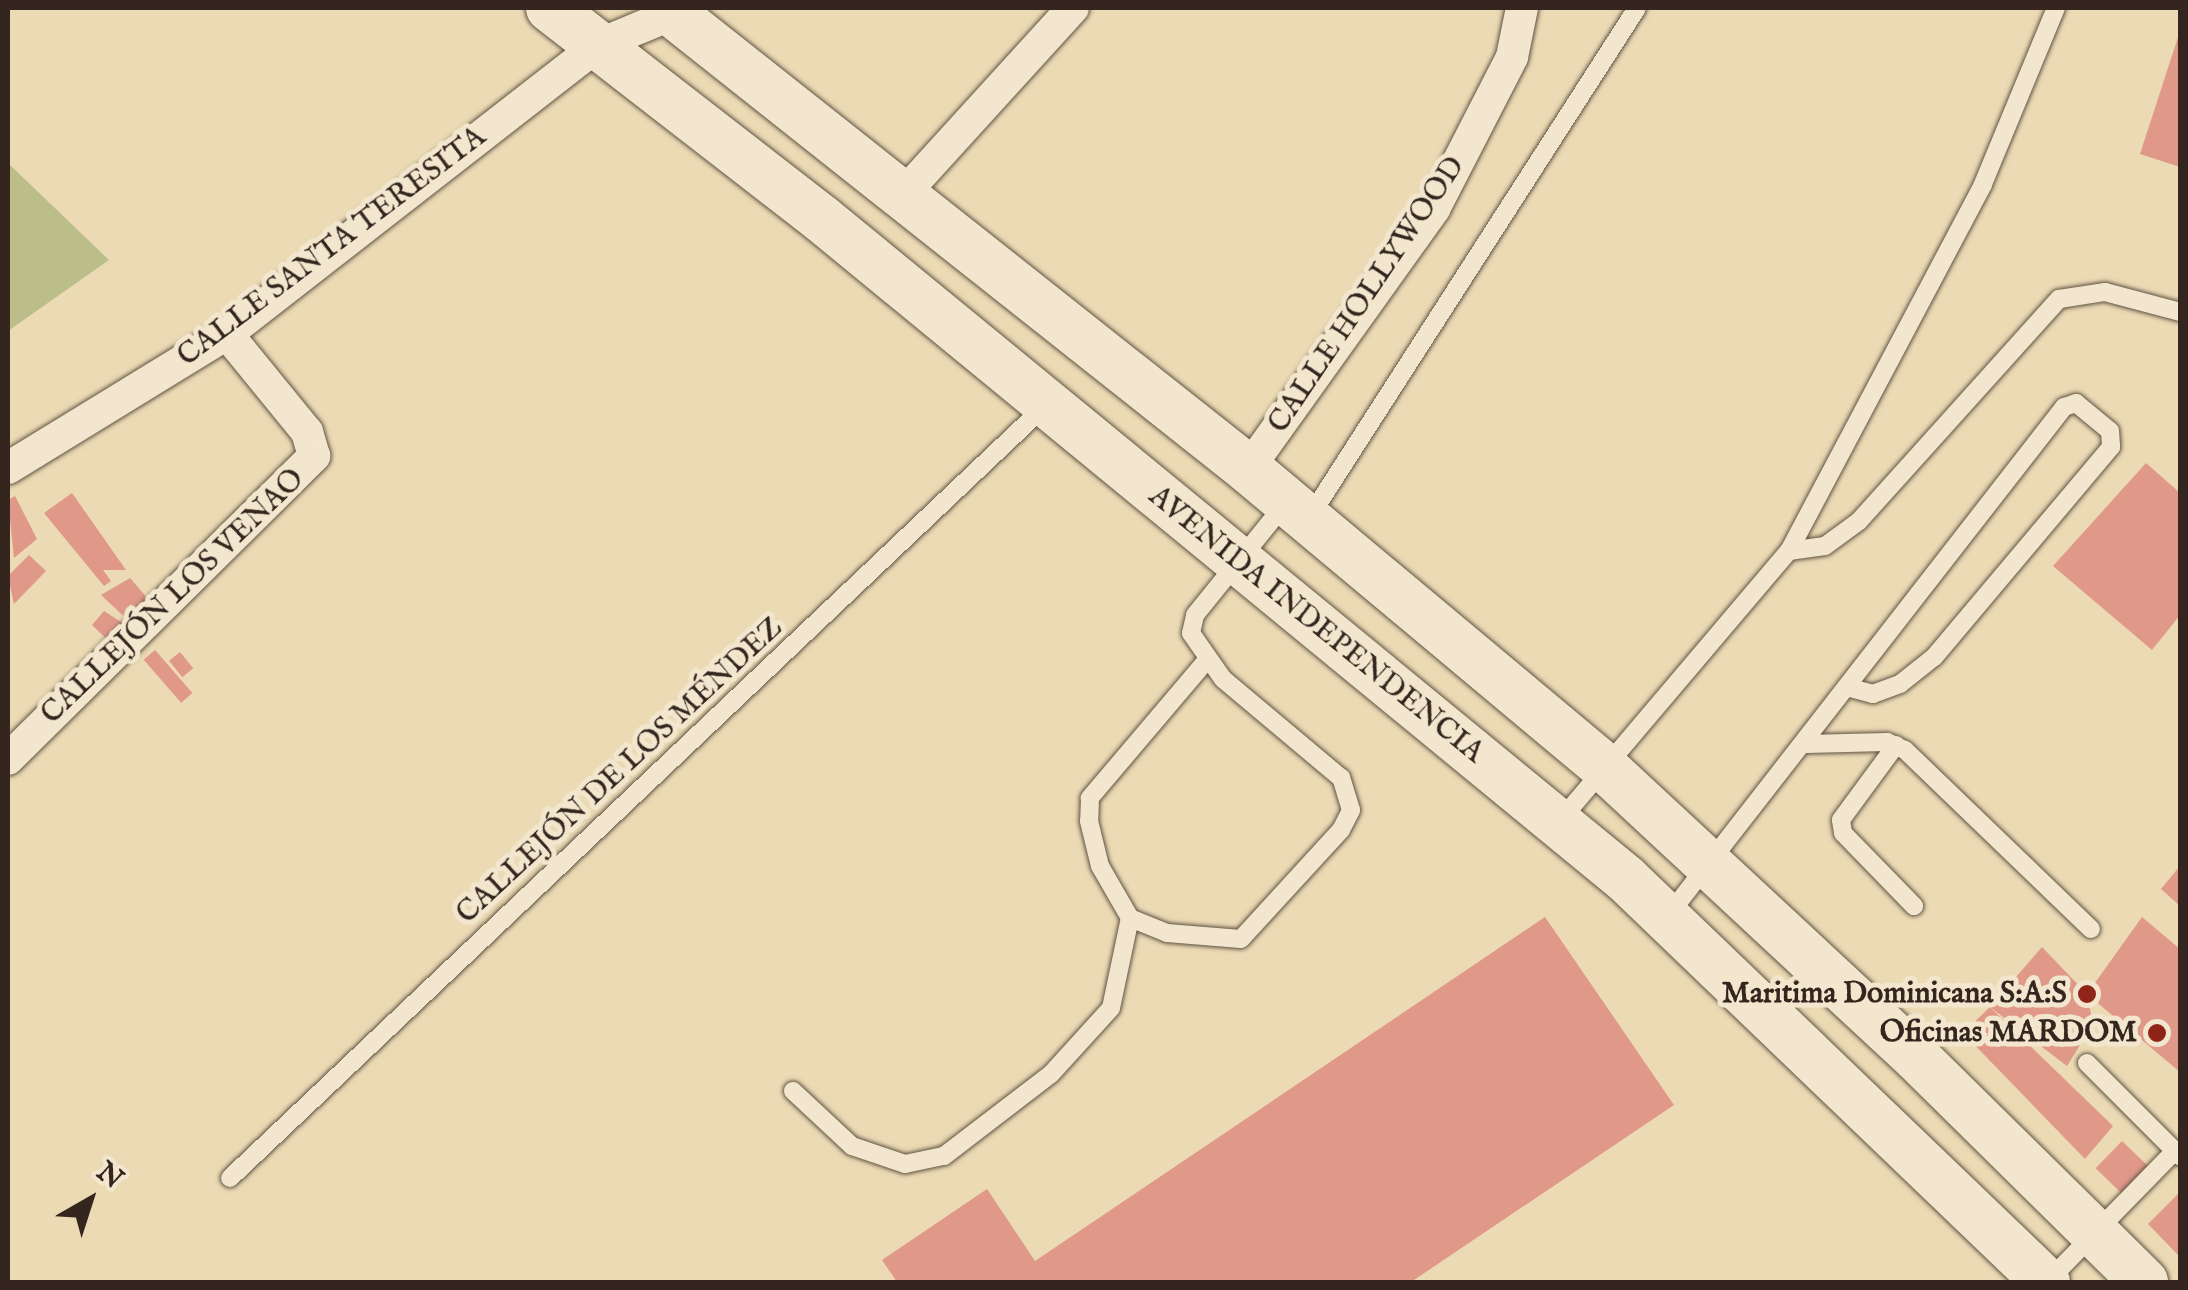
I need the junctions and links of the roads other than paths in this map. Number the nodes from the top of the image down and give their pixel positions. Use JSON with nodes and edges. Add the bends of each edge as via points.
{"nodes":[{"id":1,"x":550,"y":8,"type":"edge"},
{"id":2,"x":1073,"y":8,"type":"edge"},
{"id":3,"x":1522,"y":8,"type":"edge"},
{"id":4,"x":1637,"y":8,"type":"edge"},
{"id":5,"x":2056,"y":8,"type":"edge"},
{"id":6,"x":677,"y":10,"type":"edge"},
{"id":7,"x":598,"y":45,"type":"junction"},
{"id":8,"x":900,"y":198,"type":"junction"},
{"id":9,"x":2180,"y":312,"type":"edge"},
{"id":10,"x":227,"y":334,"type":"junction"},
{"id":11,"x":1047,"y":404,"type":"junction"},
{"id":12,"x":8,"y":468,"type":"edge"},
{"id":13,"x":1248,"y":468,"type":"junction"},
{"id":14,"x":1298,"y":510,"type":"junction"},
{"id":15,"x":1788,"y":552,"type":"junction"},
{"id":16,"x":1238,"y":561,"type":"junction"},
{"id":17,"x":1206,"y":661,"type":"junction"},
{"id":18,"x":1850,"y":688,"type":"junction"},
{"id":19,"x":1806,"y":744,"type":"junction"},
{"id":20,"x":1896,"y":745,"type":"junction"},
{"id":21,"x":8,"y":759,"type":"edge"},
{"id":22,"x":1605,"y":768,"type":"junction"},
{"id":23,"x":1558,"y":823,"type":"junction"},
{"id":24,"x":1710,"y":862,"type":"junction"},
{"id":25,"x":1914,"y":906,"type":"dead end"},
{"id":26,"x":1666,"y":917,"type":"junction"},
{"id":27,"x":1130,"y":918,"type":"junction"},
{"id":28,"x":2092,"y":929,"type":"dead end"},
{"id":29,"x":2087,"y":1062,"type":"dead end"},
{"id":30,"x":793,"y":1091,"type":"dead end"},
{"id":31,"x":2178,"y":1154,"type":"edge"},
{"id":32,"x":230,"y":1178,"type":"dead end"},
{"id":33,"x":2096,"y":1236,"type":"junction"},
{"id":34,"x":2046,"y":1282,"type":"edge"},
{"id":35,"x":2144,"y":1282,"type":"edge"}],
"edges":[{"from":1,"to":7,"type":"street","name":"AVENIDA INDEPENDENCIA"},
{"from":2,"to":8,"type":"street"},
{"from":3,"to":13,"type":"street","name":"CALLE HOLLYWOOD","via":[[1512,56],[1434,209]]},
{"from":4,"to":14,"type":"lane"},
{"from":5,"to":15,"type":"lane","via":[[1983,184]]},
{"from":6,"to":7,"type":"street","name":"CALLE SANTA TERESITA"},
{"from":6,"to":8,"type":"street"},
{"from":7,"to":10,"type":"street","name":"CALLE SANTA TERESITA"},
{"from":7,"to":11,"type":"street","name":"AVENIDA INDEPENDENCIA"},
{"from":8,"to":13,"type":"street"},
{"from":9,"to":15,"type":"lane","via":[[2104,292],[2059,299],[1859,522],[1825,546]]},
{"from":10,"to":12,"type":"street","name":"CALLE SANTA TERESITA"},
{"from":10,"to":21,"type":"street","name":"CALLEJÓN LOS VENAO","via":[[307,432],[314,456]]},
{"from":11,"to":16,"type":"street","name":"AVENIDA INDEPENDENCIA"},
{"from":11,"to":32,"type":"lane","name":"CALLEJÓN DE LOS MÉNDEZ"},
{"from":13,"to":14,"type":"street"},
{"from":14,"to":16,"type":"lane"},
{"from":14,"to":22,"type":"street"},
{"from":15,"to":22,"type":"lane"},
{"from":16,"to":17,"type":"lane","via":[[1194,614],[1191,633]]},
{"from":16,"to":23,"type":"street","name":"AVENIDA INDEPENDENCIA"},
{"from":17,"to":27,"type":"lane","via":[[1090,798],[1100,866]]},
{"from":17,"to":27,"type":"lane","via":[[1341,778],[1351,810],[1342,830],[1240,938],[1166,933]]},
{"from":18,"to":18,"type":"lane","via":[[2064,406],[2076,403],[2110,431],[2111,447],[1934,657],[1900,684],[1873,694]]},
{"from":18,"to":19,"type":"lane"},
{"from":19,"to":20,"type":"lane"},
{"from":19,"to":24,"type":"lane"},
{"from":20,"to":25,"type":"lane","via":[[1841,820],[1844,833]]},
{"from":20,"to":28,"type":"lane"},
{"from":22,"to":23,"type":"lane"},
{"from":22,"to":24,"type":"street"},
{"from":23,"to":26,"type":"street","name":"AVENIDA INDEPENDENCIA"},
{"from":24,"to":26,"type":"lane"},
{"from":24,"to":33,"type":"street"},
{"from":26,"to":34,"type":"street","name":"AVENIDA INDEPENDENCIA"},
{"from":27,"to":30,"type":"lane","via":[[1111,1008],[1051,1074],[944,1156],[904,1164],[852,1146]]},
{"from":29,"to":31,"type":"lane"},
{"from":31,"to":33,"type":"lane"},
{"from":33,"to":34,"type":"lane"},
{"from":33,"to":35,"type":"street"}]}
